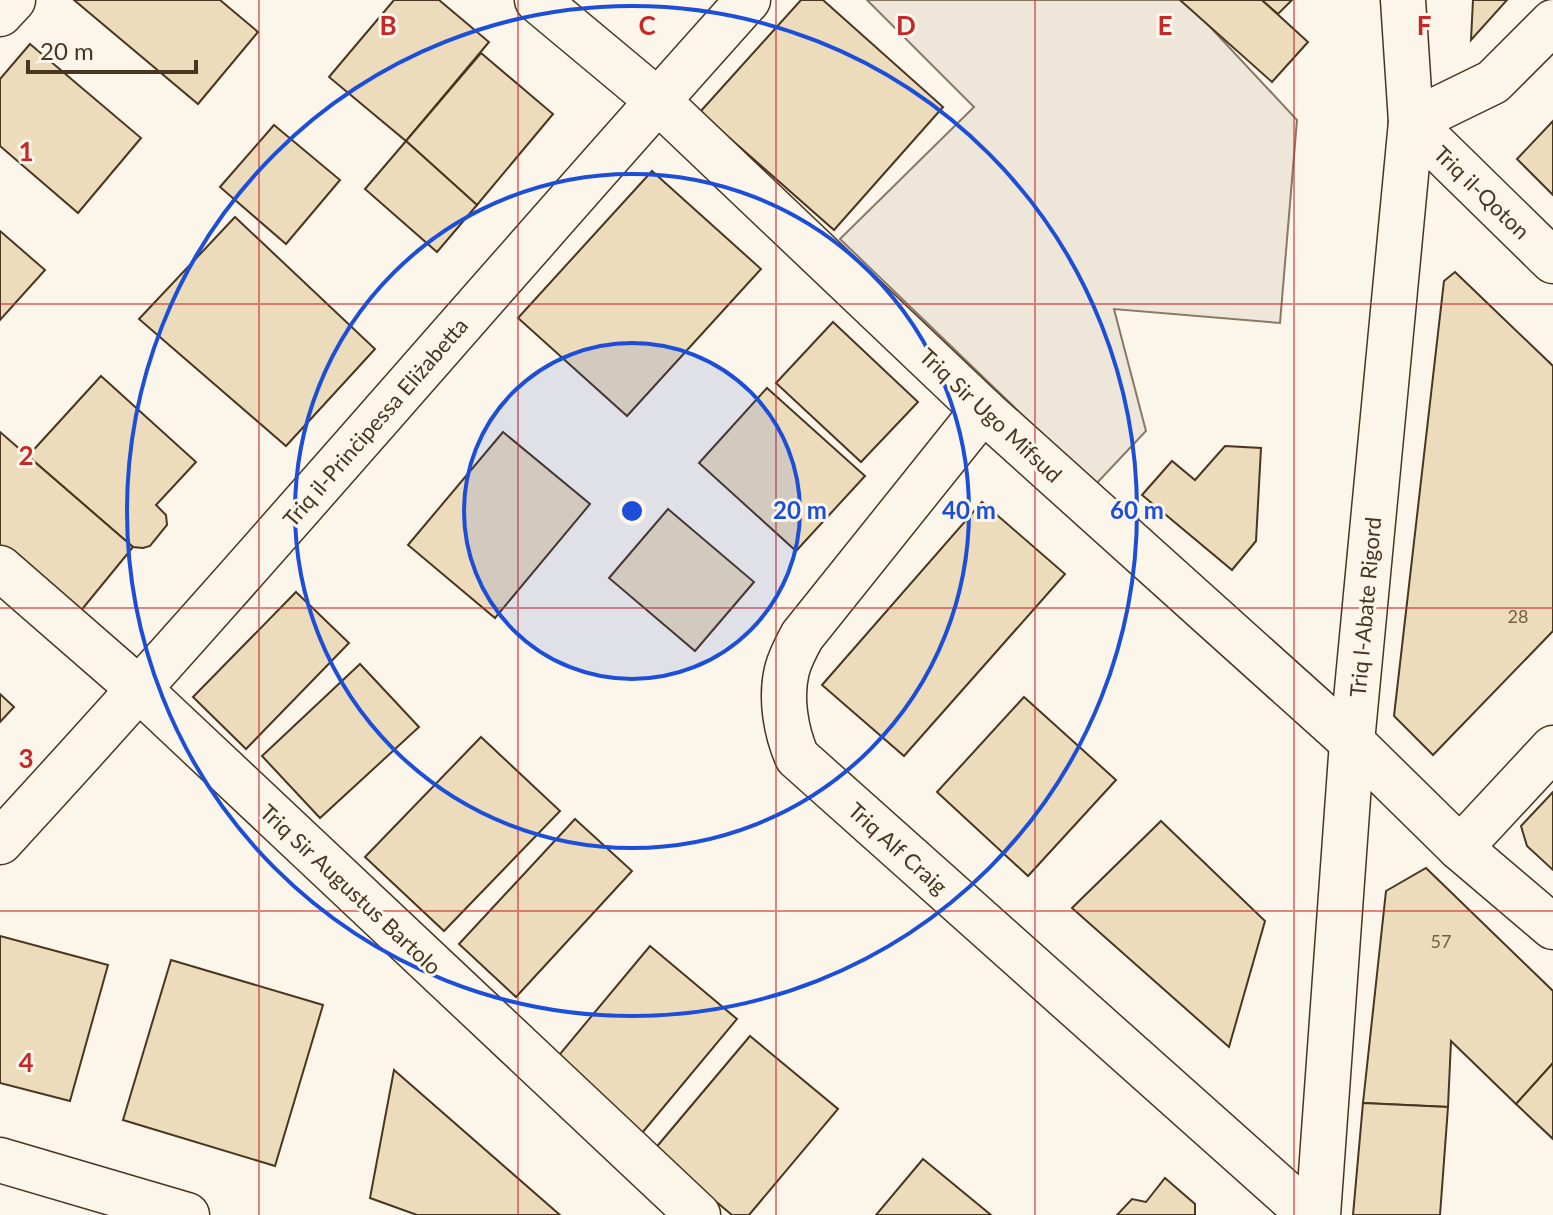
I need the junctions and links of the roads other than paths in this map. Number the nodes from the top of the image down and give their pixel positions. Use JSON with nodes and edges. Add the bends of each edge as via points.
{"nodes":[{"id":1,"x":13,"y":0,"type":"edge"},
{"id":2,"x":537,"y":0,"type":"edge"},
{"id":3,"x":748,"y":0,"type":"edge"},
{"id":4,"x":1403,"y":0,"type":"edge"},
{"id":5,"x":1420,"y":0,"type":"edge"},
{"id":6,"x":0,"y":14,"type":"edge"},
{"id":7,"x":1553,"y":22,"type":"edge"},
{"id":8,"x":658,"y":101,"type":"junction"},
{"id":9,"x":1411,"y":122,"type":"junction"},
{"id":10,"x":1553,"y":261,"type":"edge"},
{"id":11,"x":983,"y":410,"type":"junction"},
{"id":12,"x":0,"y":568,"type":"edge"},
{"id":13,"x":140,"y":690,"type":"junction"},
{"id":14,"x":1352,"y":742,"type":"junction"},
{"id":15,"x":1553,"y":748,"type":"edge"},
{"id":16,"x":0,"y":842,"type":"edge"},
{"id":17,"x":1460,"y":848,"type":"junction"},
{"id":18,"x":1553,"y":927,"type":"edge"},
{"id":19,"x":0,"y":1160,"type":"edge"},
{"id":20,"x":187,"y":1215,"type":"edge"},
{"id":21,"x":698,"y":1215,"type":"edge"},
{"id":22,"x":1310,"y":1215,"type":"edge"},
{"id":23,"x":1318,"y":1215,"type":"edge"}],
"edges":[{"from":1,"to":6,"type":"street"},
{"from":2,"to":8,"type":"street","name":"Triq Sir Ugo Mifsud"},
{"from":3,"to":8,"type":"street","name":"Triq il-Prinċipessa Eliżabetta"},
{"from":4,"to":9,"type":"street","name":"Triq l-Abate Rigord"},
{"from":5,"to":9,"type":"street"},
{"from":7,"to":9,"type":"street","via":[[1493,82]]},
{"from":8,"to":11,"type":"street","name":"Triq Sir Ugo Mifsud"},
{"from":8,"to":13,"type":"street","name":"Triq il-Prinċipessa Eliżabetta"},
{"from":9,"to":10,"type":"street","name":"Triq il-Qoton"},
{"from":9,"to":14,"type":"street","name":"Triq l-Abate Rigord"},
{"from":11,"to":14,"type":"street","name":"Triq Sir Ugo Mifsud"},
{"from":11,"to":22,"type":"street","name":"Triq Alf Craig","via":[[802,636],[786,673],[790,742],[797,757]]},
{"from":12,"to":13,"type":"street","name":"Triq Sir Augustus Bartolo"},
{"from":13,"to":16,"type":"street","name":"Triq il-Prinċipessa Eliżabetta"},
{"from":13,"to":21,"type":"street","name":"Triq Sir Augustus Bartolo"},
{"from":14,"to":17,"type":"street","name":"Triq Sir Ugo Mifsud"},
{"from":14,"to":23,"type":"street","name":"Triq l-Abate Rigord"},
{"from":15,"to":17,"type":"street"},
{"from":17,"to":18,"type":"street","name":"Triq Sir Ugo Mifsud"},
{"from":19,"to":20,"type":"street"}]}
